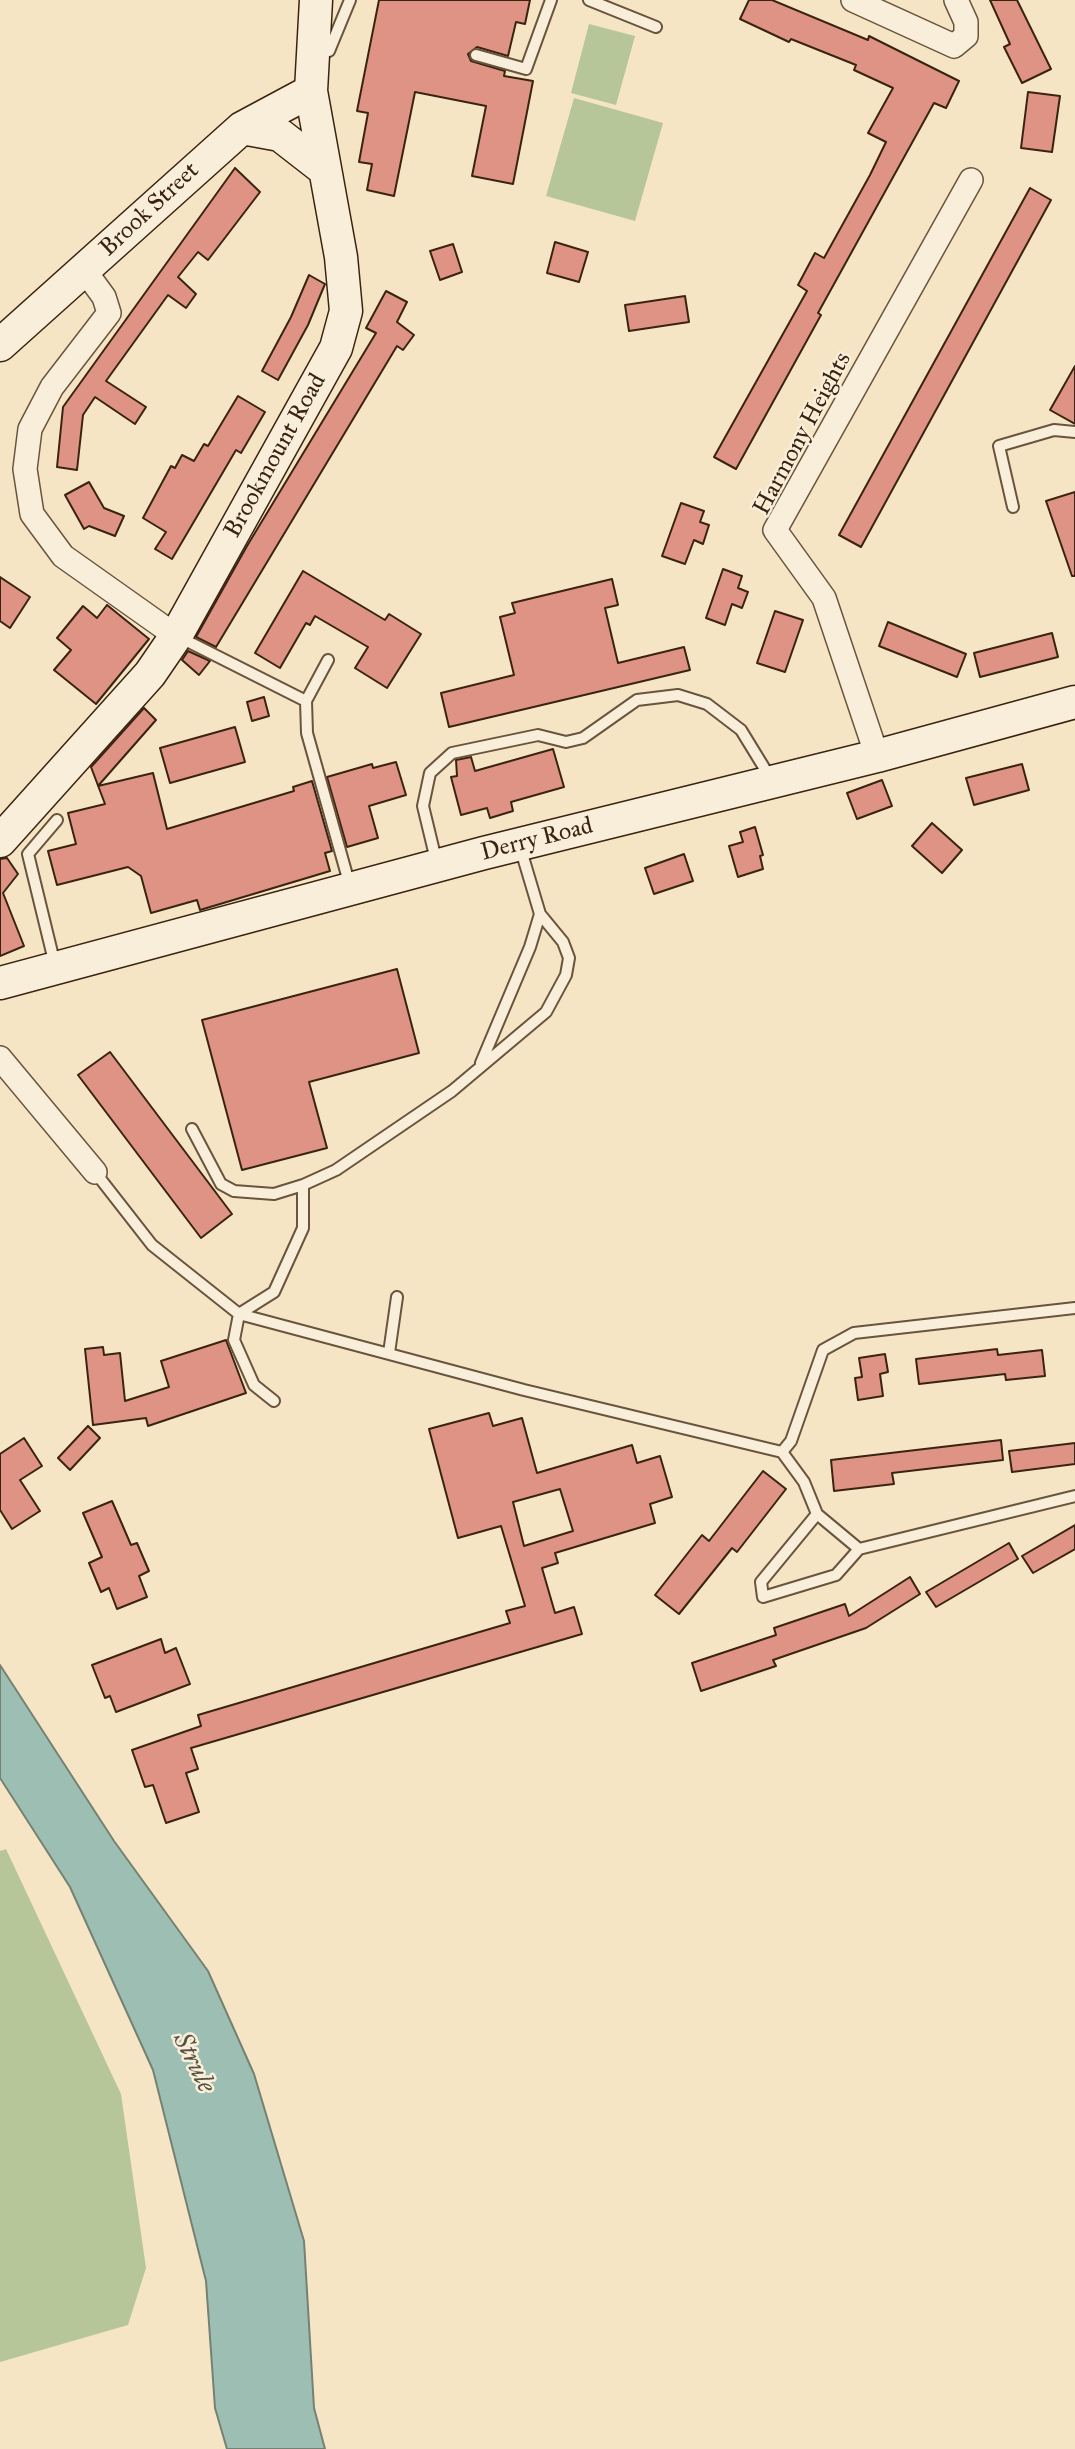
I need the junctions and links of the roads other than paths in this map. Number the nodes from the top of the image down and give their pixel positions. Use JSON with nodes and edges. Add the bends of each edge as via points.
{"nodes":[{"id":1,"x":316,"y":0,"type":"edge"},
{"id":2,"x":351,"y":0,"type":"edge"},
{"id":3,"x":551,"y":0,"type":"edge"},
{"id":4,"x":589,"y":0,"type":"edge"},
{"id":5,"x":853,"y":0,"type":"edge"},
{"id":6,"x":957,"y":0,"type":"edge"},
{"id":7,"x":656,"y":27,"type":"dead end"},
{"id":8,"x":476,"y":55,"type":"dead end"},
{"id":9,"x":313,"y":56,"type":"junction"},
{"id":10,"x":311,"y":91,"type":"junction"},
{"id":11,"x":242,"y":128,"type":"junction"},
{"id":12,"x":325,"y":170,"type":"junction"},
{"id":13,"x":971,"y":180,"type":"dead end"},
{"id":14,"x":85,"y":271,"type":"junction"},
{"id":15,"x":0,"y":345,"type":"edge"},
{"id":16,"x":1075,"y":432,"type":"edge"},
{"id":17,"x":1013,"y":507,"type":"dead end"},
{"id":18,"x":176,"y":636,"type":"junction"},
{"id":19,"x":328,"y":660,"type":"dead end"},
{"id":20,"x":306,"y":701,"type":"junction"},
{"id":21,"x":1075,"y":702,"type":"edge"},
{"id":22,"x":877,"y":756,"type":"junction"},
{"id":23,"x":773,"y":782,"type":"junction"},
{"id":24,"x":57,"y":820,"type":"dead end"},
{"id":25,"x":0,"y":841,"type":"edge"},
{"id":26,"x":520,"y":844,"type":"junction"},
{"id":27,"x":437,"y":865,"type":"junction"},
{"id":28,"x":351,"y":889,"type":"junction"},
{"id":29,"x":540,"y":914,"type":"junction"},
{"id":30,"x":55,"y":968,"type":"junction"},
{"id":31,"x":0,"y":983,"type":"edge"},
{"id":32,"x":490,"y":1040,"type":"junction"},
{"id":33,"x":508,"y":1043,"type":"junction"},
{"id":34,"x":0,"y":1058,"type":"edge"},
{"id":35,"x":480,"y":1066,"type":"junction"},
{"id":36,"x":192,"y":1129,"type":"dead end"},
{"id":37,"x":95,"y":1172,"type":"joint"},
{"id":38,"x":303,"y":1185,"type":"junction"},
{"id":39,"x":397,"y":1297,"type":"dead end"},
{"id":40,"x":1075,"y":1308,"type":"edge"},
{"id":41,"x":239,"y":1314,"type":"junction"},
{"id":42,"x":388,"y":1353,"type":"junction"},
{"id":43,"x":274,"y":1401,"type":"dead end"},
{"id":44,"x":782,"y":1451,"type":"junction"},
{"id":45,"x":1075,"y":1496,"type":"edge"},
{"id":46,"x":817,"y":1514,"type":"junction"},
{"id":47,"x":859,"y":1549,"type":"junction"}],
"edges":[{"from":1,"to":9,"type":"street","name":"Brookmount Road"},
{"from":2,"to":9,"type":"lane","via":[[329,51]]},
{"from":3,"to":8,"type":"lane","via":[[526,69]]},
{"from":4,"to":7,"type":"lane"},
{"from":5,"to":6,"type":"street","via":[[954,46],[966,36]]},
{"from":9,"to":10,"type":"street","name":"Brookmount Road"},
{"from":10,"to":11,"type":"street","name":"Brook Street"},
{"from":10,"to":12,"type":"street","name":"Brookmount Road"},
{"from":11,"to":12,"type":"street","via":[[279,135]]},
{"from":11,"to":14,"type":"street","name":"Brook Street"},
{"from":12,"to":18,"type":"street","name":"Brookmount Road","via":[[346,311],[336,348]]},
{"from":13,"to":22,"type":"street","name":"Harmony Heights","via":[[775,530],[824,598]]},
{"from":14,"to":15,"type":"street","name":"Brook Street"},
{"from":14,"to":18,"type":"street","via":[[104,297],[109,313],[52,387],[30,429],[24,469],[32,514],[63,556]]},
{"from":16,"to":17,"type":"lane","via":[[1054,430],[999,446]]},
{"from":18,"to":20,"type":"lane"},
{"from":18,"to":25,"type":"street","name":"Brookmount Road","via":[[150,674]]},
{"from":19,"to":20,"type":"lane"},
{"from":20,"to":28,"type":"lane","via":[[307,733]]},
{"from":21,"to":22,"type":"street","name":"Derry Road"},
{"from":22,"to":23,"type":"street","name":"Derry Road"},
{"from":23,"to":26,"type":"street","name":"Derry Road"},
{"from":23,"to":27,"type":"lane","via":[[741,730],[707,704],[678,695],[638,701],[583,738],[566,742],[538,735],[452,753],[430,773],[423,806]]},
{"from":24,"to":30,"type":"lane","via":[[28,854]]},
{"from":26,"to":27,"type":"street","name":"Derry Road"},
{"from":26,"to":29,"type":"lane"},
{"from":27,"to":28,"type":"street","name":"Derry Road"},
{"from":28,"to":30,"type":"street","name":"Derry Road"},
{"from":29,"to":32,"type":"lane"},
{"from":29,"to":33,"type":"lane","via":[[563,942],[569,958],[566,975],[546,1012]]},
{"from":30,"to":31,"type":"street","name":"Derry Road"},
{"from":32,"to":33,"type":"lane"},
{"from":32,"to":35,"type":"lane"},
{"from":33,"to":35,"type":"lane"},
{"from":34,"to":37,"type":"street"},
{"from":35,"to":38,"type":"lane","via":[[452,1091],[336,1170]]},
{"from":36,"to":38,"type":"lane","via":[[221,1184],[234,1191],[274,1194]]},
{"from":37,"to":41,"type":"lane","via":[[152,1245]]},
{"from":38,"to":41,"type":"lane","via":[[303,1228],[274,1292]]},
{"from":39,"to":42,"type":"lane"},
{"from":40,"to":44,"type":"lane","via":[[854,1333],[823,1350],[791,1441]]},
{"from":41,"to":42,"type":"lane"},
{"from":41,"to":43,"type":"lane","via":[[234,1340],[254,1385]]},
{"from":42,"to":44,"type":"lane"},
{"from":44,"to":46,"type":"lane","via":[[804,1482]]},
{"from":45,"to":47,"type":"lane"},
{"from":46,"to":47,"type":"lane"},
{"from":46,"to":47,"type":"lane","via":[[761,1582],[763,1597],[836,1575]]}]}
